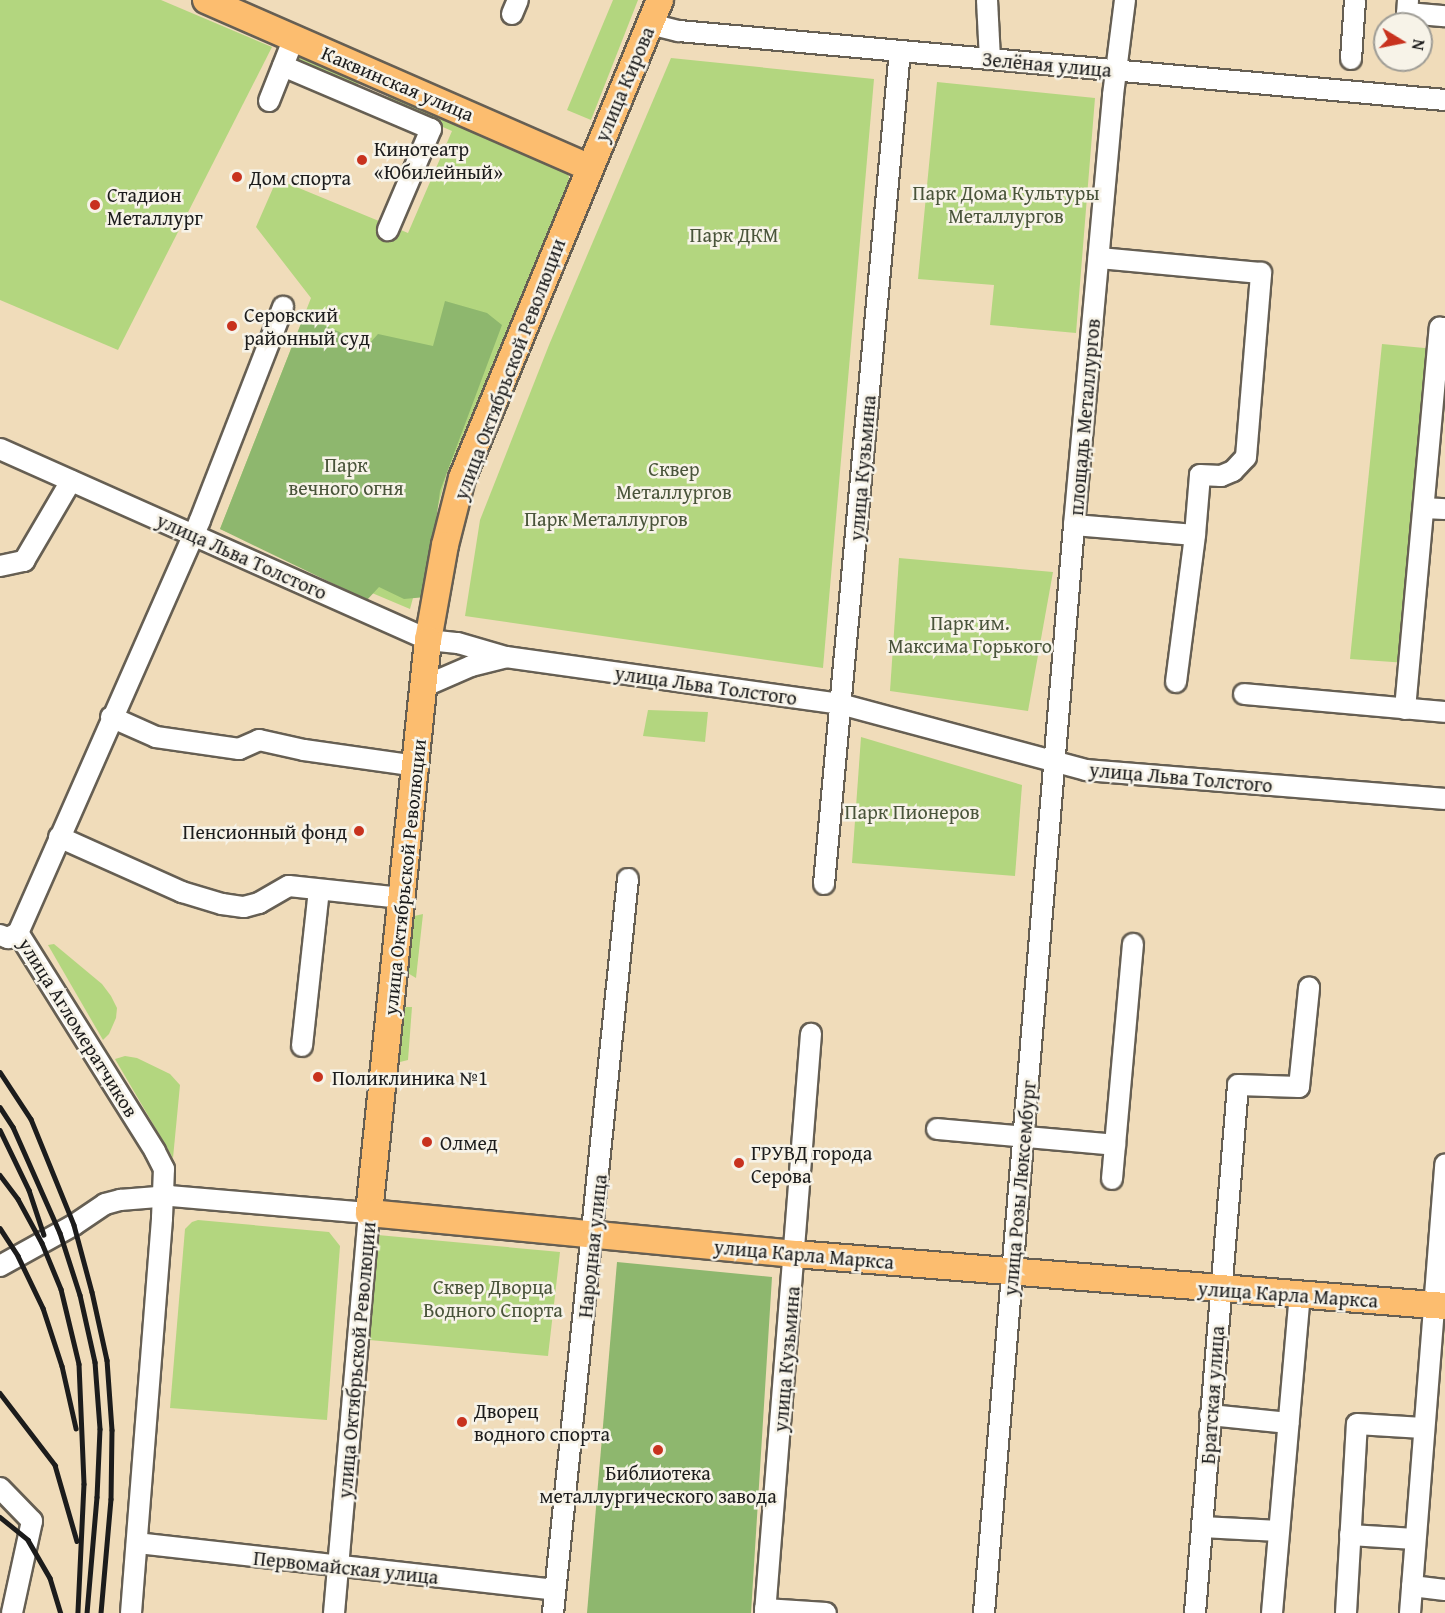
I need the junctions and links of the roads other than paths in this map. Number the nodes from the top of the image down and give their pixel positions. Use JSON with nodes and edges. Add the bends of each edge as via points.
{"nodes":[{"id":1,"x":206,"y":0,"type":"edge"},
{"id":2,"x":660,"y":0,"type":"edge"},
{"id":3,"x":987,"y":0,"type":"edge"},
{"id":4,"x":1125,"y":0,"type":"edge"},
{"id":5,"x":1355,"y":0,"type":"edge"},
{"id":6,"x":1408,"y":0,"type":"edge"},
{"id":7,"x":1445,"y":16,"type":"edge"},
{"id":8,"x":650,"y":24,"type":"junction"},
{"id":9,"x":294,"y":38,"type":"junction"},
{"id":10,"x":900,"y":51,"type":"junction"},
{"id":11,"x":990,"y":59,"type":"junction"},
{"id":12,"x":1351,"y":59,"type":"dead end"},
{"id":13,"x":283,"y":66,"type":"junction"},
{"id":14,"x":1118,"y":71,"type":"junction"},
{"id":15,"x":1445,"y":100,"type":"edge"},
{"id":16,"x":269,"y":101,"type":"dead end"},
{"id":17,"x":589,"y":167,"type":"junction"},
{"id":18,"x":388,"y":230,"type":"dead end"},
{"id":19,"x":1099,"y":258,"type":"junction"},
{"id":20,"x":283,"y":308,"type":"dead end"},
{"id":21,"x":1445,"y":328,"type":"edge"},
{"id":22,"x":0,"y":450,"type":"edge"},
{"id":23,"x":71,"y":481,"type":"junction"},
{"id":24,"x":1424,"y":508,"type":"junction"},
{"id":25,"x":1445,"y":509,"type":"edge"},
{"id":26,"x":1074,"y":525,"type":"junction"},
{"id":27,"x":193,"y":534,"type":"junction"},
{"id":28,"x":1195,"y":535,"type":"junction"},
{"id":29,"x":0,"y":566,"type":"edge"},
{"id":30,"x":428,"y":639,"type":"junction"},
{"id":31,"x":506,"y":657,"type":"junction"},
{"id":32,"x":1176,"y":682,"type":"dead end"},
{"id":33,"x":425,"y":686,"type":"junction"},
{"id":34,"x":1244,"y":694,"type":"dead end"},
{"id":35,"x":840,"y":704,"type":"junction"},
{"id":36,"x":1405,"y":709,"type":"junction"},
{"id":37,"x":1445,"y":712,"type":"edge"},
{"id":38,"x":111,"y":717,"type":"junction"},
{"id":39,"x":1055,"y":763,"type":"junction"},
{"id":40,"x":416,"y":766,"type":"junction"},
{"id":41,"x":1445,"y":799,"type":"edge"},
{"id":42,"x":59,"y":837,"type":"junction"},
{"id":43,"x":628,"y":879,"type":"dead end"},
{"id":44,"x":824,"y":884,"type":"dead end"},
{"id":45,"x":319,"y":890,"type":"junction"},
{"id":46,"x":401,"y":898,"type":"junction"},
{"id":47,"x":9,"y":934,"type":"edge"},
{"id":48,"x":1134,"y":944,"type":"dead end"},
{"id":49,"x":1310,"y":988,"type":"dead end"},
{"id":50,"x":811,"y":1034,"type":"dead end"},
{"id":51,"x":302,"y":1046,"type":"dead end"},
{"id":52,"x":938,"y":1129,"type":"dead end"},
{"id":53,"x":1023,"y":1137,"type":"junction"},
{"id":54,"x":1115,"y":1145,"type":"junction"},
{"id":55,"x":1445,"y":1164,"type":"edge"},
{"id":56,"x":1112,"y":1179,"type":"dead end"},
{"id":57,"x":163,"y":1196,"type":"junction"},
{"id":58,"x":369,"y":1213,"type":"junction"},
{"id":59,"x":593,"y":1235,"type":"junction"},
{"id":60,"x":1442,"y":1238,"type":"edge"},
{"id":61,"x":795,"y":1254,"type":"junction"},
{"id":62,"x":0,"y":1266,"type":"edge"},
{"id":63,"x":1011,"y":1271,"type":"junction"},
{"id":64,"x":1220,"y":1288,"type":"junction"},
{"id":65,"x":1300,"y":1294,"type":"junction"},
{"id":66,"x":1439,"y":1305,"type":"edge"},
{"id":67,"x":1210,"y":1415,"type":"junction"},
{"id":68,"x":1289,"y":1423,"type":"junction"},
{"id":69,"x":1423,"y":1428,"type":"junction"},
{"id":70,"x":0,"y":1488,"type":"edge"},
{"id":71,"x":1202,"y":1527,"type":"junction"},
{"id":72,"x":1279,"y":1531,"type":"junction"},
{"id":73,"x":1350,"y":1535,"type":"junction"},
{"id":74,"x":1415,"y":1539,"type":"junction"},
{"id":75,"x":137,"y":1544,"type":"junction"},
{"id":76,"x":338,"y":1566,"type":"junction"},
{"id":77,"x":1412,"y":1586,"type":"junction"},
{"id":78,"x":555,"y":1590,"type":"junction"},
{"id":79,"x":1445,"y":1590,"type":"edge"},
{"id":80,"x":765,"y":1611,"type":"edge"},
{"id":81,"x":12,"y":1613,"type":"edge"},
{"id":82,"x":130,"y":1613,"type":"edge"},
{"id":83,"x":334,"y":1613,"type":"edge"},
{"id":84,"x":553,"y":1613,"type":"edge"},
{"id":85,"x":826,"y":1613,"type":"edge"},
{"id":86,"x":984,"y":1613,"type":"edge"},
{"id":87,"x":1195,"y":1613,"type":"edge"},
{"id":88,"x":1272,"y":1613,"type":"edge"},
{"id":89,"x":1346,"y":1613,"type":"edge"},
{"id":90,"x":1410,"y":1613,"type":"edge"}],
"edges":[{"from":1,"to":9,"type":"main road","name":"Каквинская улица"},
{"from":2,"to":8,"type":"main road","name":"улица Кирова"},
{"from":3,"to":11,"type":"street"},
{"from":4,"to":14,"type":"street","name":"площадь Металлургов"},
{"from":5,"to":12,"type":"street"},
{"from":6,"to":7,"type":"street","via":[[1407,13]]},
{"from":8,"to":10,"type":"street","name":"Зелёная улица","via":[[679,31]]},
{"from":8,"to":17,"type":"main road","name":"улица Кирова"},
{"from":9,"to":13,"type":"street"},
{"from":9,"to":17,"type":"main road","name":"Каквинская улица"},
{"from":10,"to":11,"type":"street","name":"Зелёная улица"},
{"from":10,"to":35,"type":"street","name":"улица Кузьмина"},
{"from":11,"to":14,"type":"street","name":"Зелёная улица"},
{"from":13,"to":16,"type":"street"},
{"from":13,"to":18,"type":"street","via":[[431,129]]},
{"from":14,"to":15,"type":"street","name":"Зелёная улица"},
{"from":14,"to":19,"type":"street","name":"площадь Металлургов"},
{"from":17,"to":30,"type":"main road","name":"улица Октябрьской Революции","via":[[462,478]]},
{"from":19,"to":26,"type":"street","name":"площадь Металлургов"},
{"from":19,"to":28,"type":"street","via":[[1261,273],[1246,458],[1221,476],[1200,475]]},
{"from":20,"to":27,"type":"street","name":"улица Агломератчиков"},
{"from":21,"to":24,"type":"street","via":[[1440,328]]},
{"from":22,"to":23,"type":"street","name":"улица Льва Толстого"},
{"from":23,"to":27,"type":"street","name":"улица Льва Толстого"},
{"from":23,"to":29,"type":"street","via":[[24,561]]},
{"from":24,"to":25,"type":"street"},
{"from":24,"to":36,"type":"street"},
{"from":26,"to":28,"type":"street"},
{"from":26,"to":39,"type":"street","name":"площадь Металлургов"},
{"from":27,"to":30,"type":"street","name":"улица Льва Толстого"},
{"from":27,"to":38,"type":"street","name":"улица Агломератчиков"},
{"from":28,"to":32,"type":"street"},
{"from":30,"to":31,"type":"street","name":"улица Льва Толстого"},
{"from":30,"to":33,"type":"main road","name":"улица Октябрьской Революции"},
{"from":31,"to":33,"type":"street"},
{"from":31,"to":35,"type":"street","name":"улица Льва Толстого"},
{"from":33,"to":40,"type":"main road","name":"улица Октябрьской Революции"},
{"from":34,"to":36,"type":"street"},
{"from":35,"to":39,"type":"street","name":"улица Льва Толстого"},
{"from":35,"to":44,"type":"street","name":"улица Кузьмина"},
{"from":36,"to":37,"type":"street"},
{"from":38,"to":40,"type":"street","via":[[156,737],[239,749],[259,740]]},
{"from":38,"to":42,"type":"street","name":"улица Агломератчиков"},
{"from":39,"to":41,"type":"street","name":"улица Льва Толстого","via":[[1086,770]]},
{"from":39,"to":53,"type":"street","name":"улица Розы Люксембург"},
{"from":40,"to":46,"type":"main road","name":"улица Октябрьской Революции"},
{"from":42,"to":45,"type":"street","via":[[182,892],[222,904],[244,907],[259,903],[289,886]]},
{"from":42,"to":47,"type":"street","name":"улица Агломератчиков"},
{"from":43,"to":59,"type":"street","name":"Народная улица"},
{"from":45,"to":46,"type":"street"},
{"from":45,"to":51,"type":"street"},
{"from":46,"to":58,"type":"main road","name":"улица Октябрьской Революции"},
{"from":47,"to":57,"type":"street","name":"улица Агломератчиков","via":[[155,1151],[164,1169]]},
{"from":48,"to":54,"type":"street"},
{"from":49,"to":64,"type":"street","name":"Братская улица","via":[[1299,1088],[1238,1085]]},
{"from":50,"to":61,"type":"street","name":"улица Кузьмина"},
{"from":52,"to":53,"type":"street"},
{"from":53,"to":54,"type":"street"},
{"from":53,"to":63,"type":"street","name":"улица Розы Люксембург"},
{"from":54,"to":56,"type":"street"},
{"from":55,"to":60,"type":"street"},
{"from":57,"to":58,"type":"street","name":"улица Карла Маркса"},
{"from":57,"to":62,"type":"street","name":"улица Карла Маркса","via":[[105,1204]]},
{"from":57,"to":75,"type":"street","name":"улица Агломератчиков"},
{"from":58,"to":59,"type":"main road","name":"улица Карла Маркса"},
{"from":58,"to":76,"type":"street","name":"улица Октябрьской Революции"},
{"from":59,"to":61,"type":"main road","name":"улица Карла Маркса"},
{"from":59,"to":78,"type":"street","name":"Народная улица"},
{"from":60,"to":66,"type":"street"},
{"from":61,"to":63,"type":"main road","name":"улица Карла Маркса"},
{"from":61,"to":80,"type":"street","name":"улица Кузьмина"},
{"from":63,"to":64,"type":"main road","name":"улица Карла Маркса"},
{"from":63,"to":86,"type":"street","name":"улица Розы Люксембург"},
{"from":64,"to":65,"type":"main road","name":"улица Карла Маркса"},
{"from":64,"to":67,"type":"street","name":"Братская улица"},
{"from":65,"to":66,"type":"main road","name":"улица Карла Маркса"},
{"from":65,"to":68,"type":"street"},
{"from":66,"to":69,"type":"street"},
{"from":67,"to":68,"type":"street"},
{"from":67,"to":71,"type":"street","name":"Братская улица"},
{"from":68,"to":72,"type":"street"},
{"from":69,"to":73,"type":"street","via":[[1357,1424]]},
{"from":69,"to":74,"type":"street"},
{"from":70,"to":81,"type":"street","via":[[32,1521]]},
{"from":71,"to":72,"type":"street"},
{"from":71,"to":87,"type":"street","name":"Братская улица"},
{"from":72,"to":88,"type":"street"},
{"from":73,"to":74,"type":"street"},
{"from":73,"to":89,"type":"street"},
{"from":74,"to":77,"type":"street"},
{"from":75,"to":76,"type":"street","name":"Первомайская улица"},
{"from":75,"to":82,"type":"street","name":"улица Агломератчиков"},
{"from":76,"to":78,"type":"street","name":"Первомайская улица","via":[[426,1584]]},
{"from":76,"to":83,"type":"street","name":"улица Октябрьской Революции"},
{"from":77,"to":79,"type":"street"},
{"from":77,"to":90,"type":"street"},
{"from":78,"to":84,"type":"street","name":"Народная улица"},
{"from":80,"to":85,"type":"street"}]}
